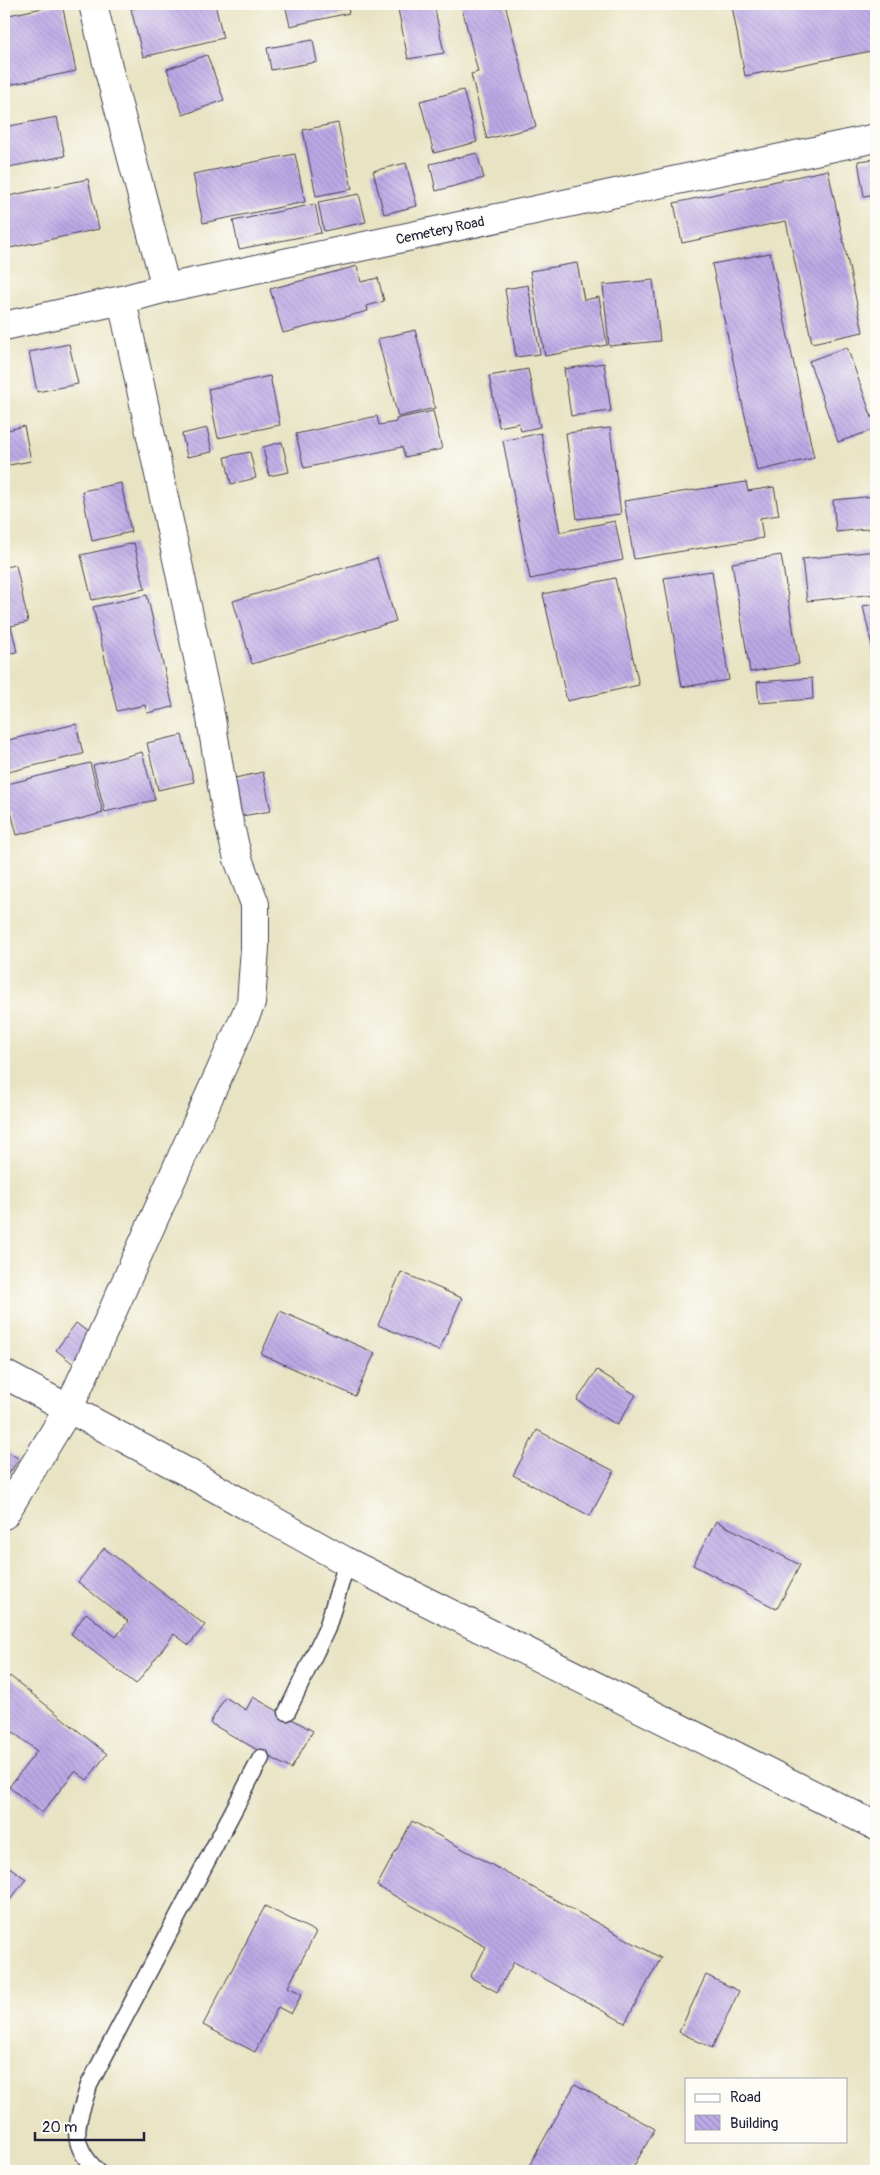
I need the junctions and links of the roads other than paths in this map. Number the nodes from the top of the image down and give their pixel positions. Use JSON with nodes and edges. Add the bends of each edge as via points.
{"nodes":[{"id":1,"x":93,"y":4,"type":"edge"},
{"id":2,"x":876,"y":138,"type":"edge"},
{"id":3,"x":166,"y":288,"type":"junction"},
{"id":4,"x":122,"y":300,"type":"junction"},
{"id":5,"x":4,"y":326,"type":"edge"},
{"id":6,"x":4,"y":1374,"type":"edge"},
{"id":7,"x":69,"y":1408,"type":"junction"},
{"id":8,"x":4,"y":1515,"type":"edge"},
{"id":9,"x":347,"y":1562,"type":"junction"},
{"id":10,"x":286,"y":1712,"type":"dead end"},
{"id":11,"x":262,"y":1758,"type":"dead end"},
{"id":12,"x":876,"y":1826,"type":"edge"},
{"id":13,"x":97,"y":2171,"type":"edge"}],
"edges":[{"from":1,"to":3,"type":"street"},
{"from":2,"to":3,"type":"street","name":"Cemetery Road"},
{"from":3,"to":4,"type":"street","name":"Cemetery Road"},
{"from":4,"to":5,"type":"street","name":"Cemetery Road"},
{"from":4,"to":7,"type":"street","via":[[209,709],[226,810],[238,858],[255,904],[256,948],[250,1003]]},
{"from":6,"to":7,"type":"street"},
{"from":7,"to":8,"type":"street"},
{"from":7,"to":9,"type":"street"},
{"from":9,"to":10,"type":"lane","via":[[327,1628]]},
{"from":9,"to":12,"type":"street"},
{"from":11,"to":13,"type":"lane","via":[[89,2085],[76,2134],[84,2158]]}]}
